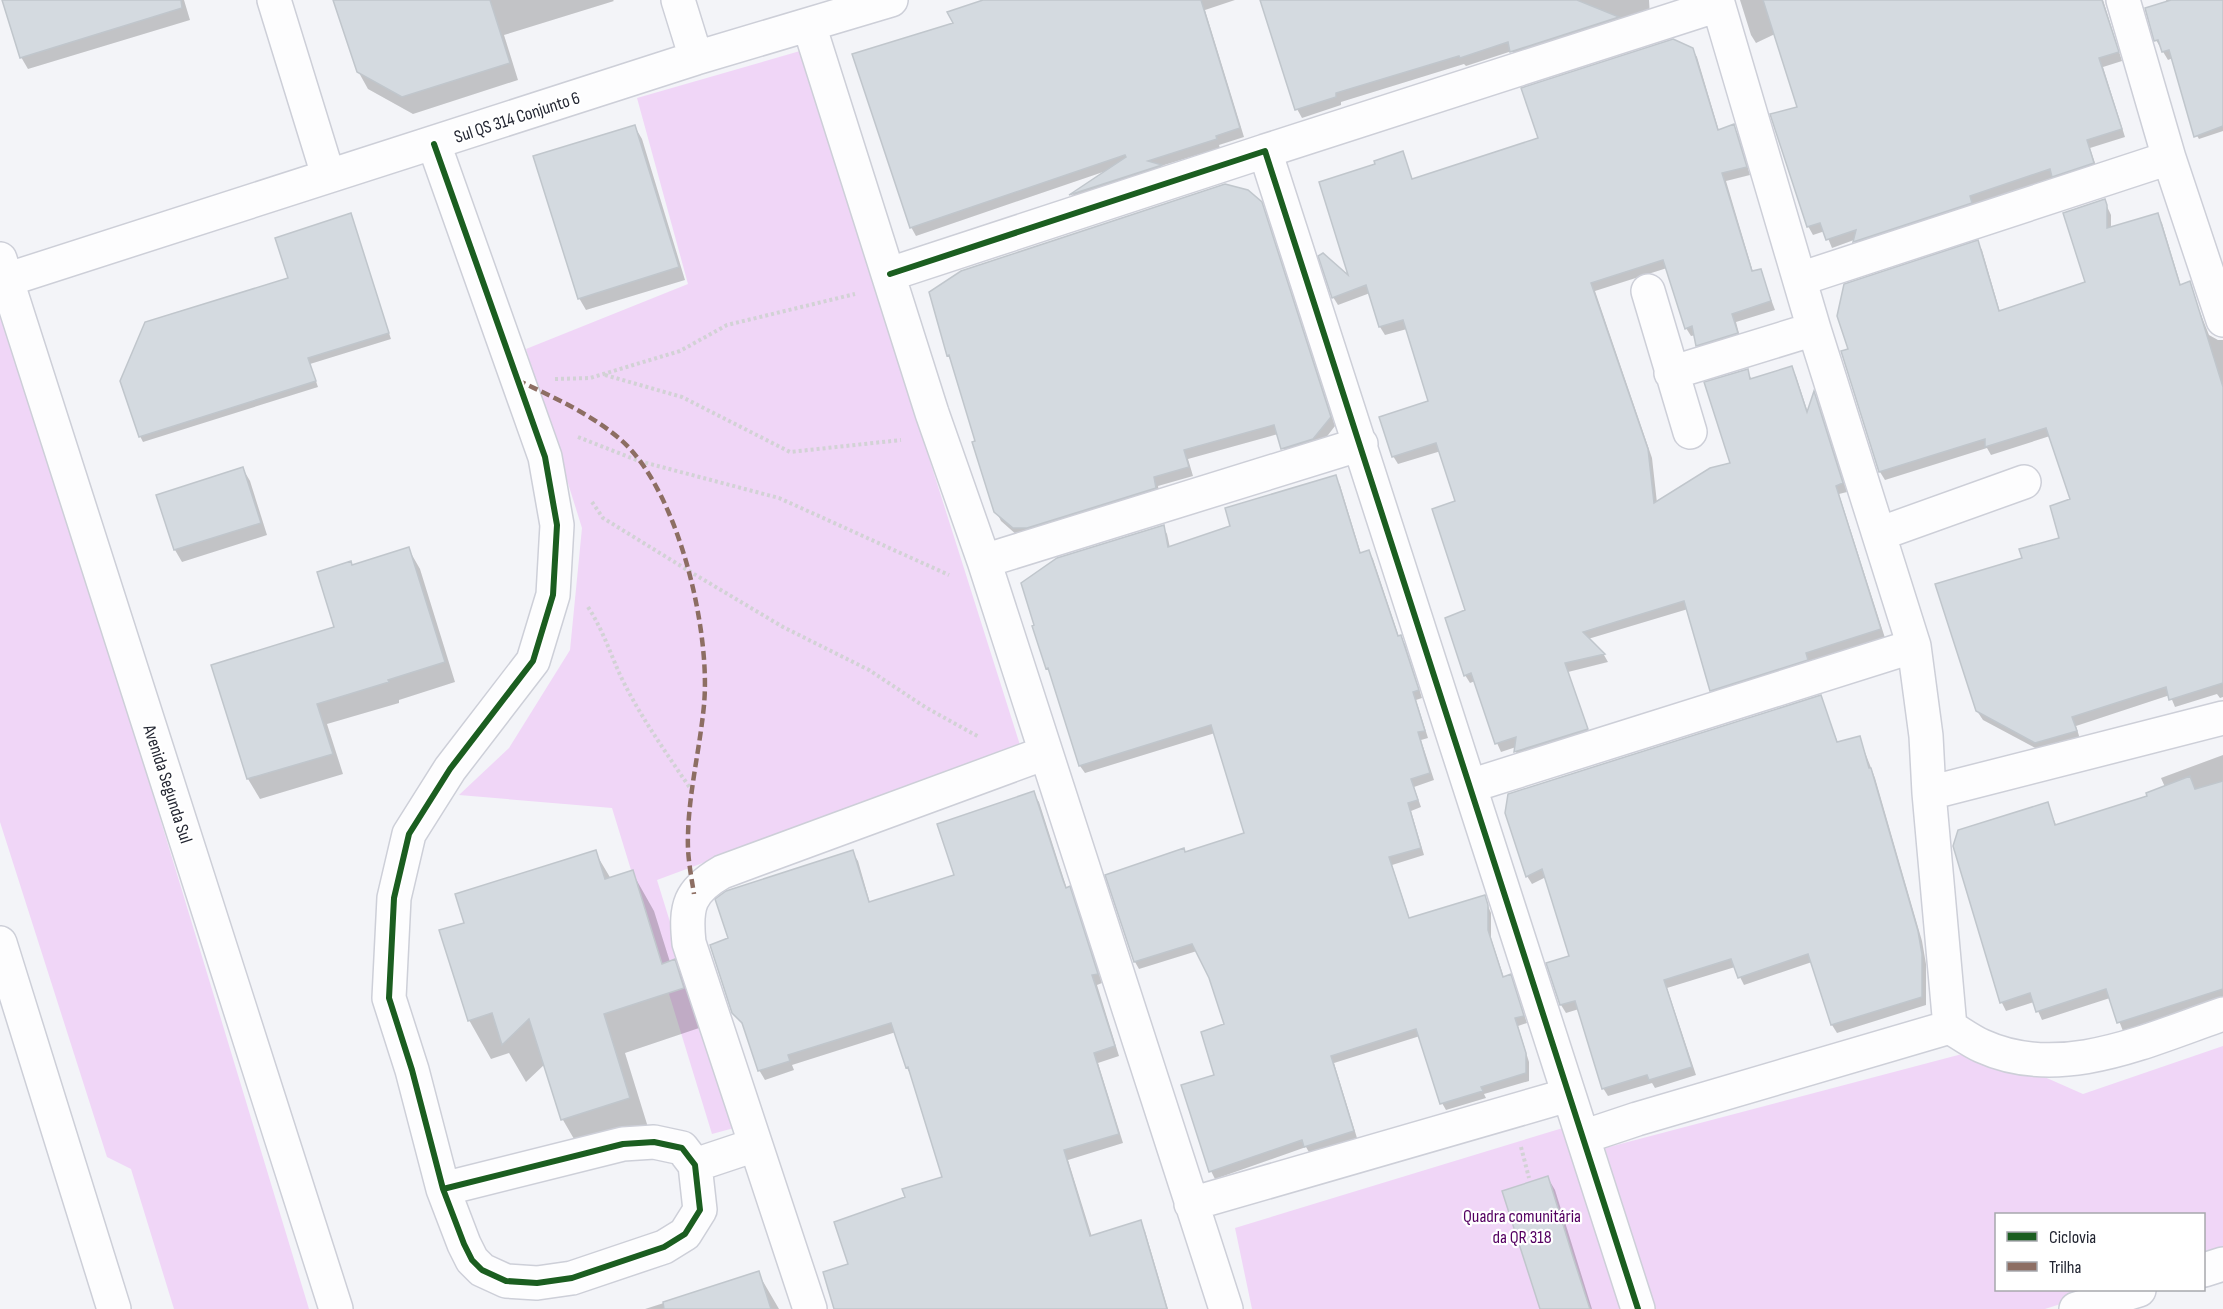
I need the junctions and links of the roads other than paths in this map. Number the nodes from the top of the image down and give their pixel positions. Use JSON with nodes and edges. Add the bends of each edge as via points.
{"nodes":[{"id":1,"x":274,"y":0,"type":"edge"},
{"id":2,"x":678,"y":0,"type":"edge"},
{"id":3,"x":891,"y":0,"type":"edge"},
{"id":4,"x":2123,"y":0,"type":"edge"},
{"id":5,"x":1718,"y":2,"type":"edge"},
{"id":6,"x":809,"y":25,"type":"junction"},
{"id":7,"x":696,"y":58,"type":"junction"},
{"id":8,"x":434,"y":144,"type":"junction"},
{"id":9,"x":1265,"y":151,"type":"junction"},
{"id":10,"x":2169,"y":158,"type":"junction"},
{"id":11,"x":328,"y":175,"type":"junction"},
{"id":12,"x":2212,"y":250,"type":"edge"},
{"id":13,"x":3,"y":270,"type":"edge"},
{"id":14,"x":1800,"y":279,"type":"junction"},
{"id":15,"x":877,"y":283,"type":"junction"},
{"id":16,"x":1648,"y":291,"type":"dead end"},
{"id":17,"x":2223,"y":320,"type":"edge"},
{"id":18,"x":1815,"y":329,"type":"junction"},
{"id":19,"x":1671,"y":373,"type":"junction"},
{"id":20,"x":1690,"y":432,"type":"dead end"},
{"id":21,"x":1361,"y":444,"type":"junction"},
{"id":22,"x":2024,"y":482,"type":"dead end"},
{"id":23,"x":1879,"y":534,"type":"junction"},
{"id":24,"x":971,"y":570,"type":"junction"},
{"id":25,"x":1914,"y":646,"type":"junction"},
{"id":26,"x":2223,"y":718,"type":"edge"},
{"id":27,"x":1045,"y":753,"type":"junction"},
{"id":28,"x":1470,"y":786,"type":"junction"},
{"id":29,"x":1929,"y":793,"type":"junction"},
{"id":30,"x":0,"y":942,"type":"edge"},
{"id":31,"x":2223,"y":1014,"type":"edge"},
{"id":32,"x":1950,"y":1027,"type":"junction"},
{"id":33,"x":1568,"y":1095,"type":"junction"},
{"id":34,"x":1583,"y":1137,"type":"junction"},
{"id":35,"x":755,"y":1145,"type":"junction"},
{"id":36,"x":695,"y":1165,"type":"junction"},
{"id":37,"x":443,"y":1189,"type":"junction"},
{"id":38,"x":1191,"y":1204,"type":"junction"},
{"id":39,"x":2223,"y":1263,"type":"edge"},
{"id":40,"x":2205,"y":1270,"type":"edge"},
{"id":41,"x":2136,"y":1291,"type":"edge"},
{"id":42,"x":114,"y":1309,"type":"edge"},
{"id":43,"x":336,"y":1309,"type":"edge"},
{"id":44,"x":810,"y":1309,"type":"edge"},
{"id":45,"x":1226,"y":1309,"type":"edge"},
{"id":46,"x":1638,"y":1309,"type":"edge"},
{"id":47,"x":2076,"y":1309,"type":"edge"}],
"edges":[{"from":1,"to":11,"type":"street"},
{"from":2,"to":7,"type":"street"},
{"from":3,"to":6,"type":"street","name":"Sul QS 314 Conjunto 6"},
{"from":4,"to":10,"type":"street"},
{"from":5,"to":9,"type":"street"},
{"from":5,"to":14,"type":"street"},
{"from":6,"to":7,"type":"street","name":"Sul QS 314 Conjunto 6"},
{"from":6,"to":15,"type":"street"},
{"from":7,"to":8,"type":"street","name":"Sul QS 314 Conjunto 6"},
{"from":8,"to":11,"type":"street","name":"Sul QS 314 Conjunto 6"},
{"from":8,"to":37,"type":"street","via":[[545,457],[556,525],[553,595],[533,661],[450,769],[409,834],[394,898],[389,998]]},
{"from":9,"to":15,"type":"street"},
{"from":9,"to":21,"type":"street"},
{"from":10,"to":12,"type":"street"},
{"from":10,"to":14,"type":"street"},
{"from":11,"to":13,"type":"street","name":"Sul QS 314 Conjunto 6"},
{"from":12,"to":17,"type":"street"},
{"from":13,"to":43,"type":"street","name":"Avenida Segunda Sul"},
{"from":14,"to":18,"type":"street"},
{"from":15,"to":24,"type":"street","via":[[932,413]]},
{"from":16,"to":19,"type":"street"},
{"from":18,"to":19,"type":"street"},
{"from":18,"to":23,"type":"street"},
{"from":19,"to":20,"type":"street"},
{"from":21,"to":24,"type":"street"},
{"from":21,"to":28,"type":"street"},
{"from":22,"to":23,"type":"street"},
{"from":23,"to":25,"type":"street"},
{"from":24,"to":27,"type":"street"},
{"from":25,"to":28,"type":"street"},
{"from":25,"to":29,"type":"street"},
{"from":26,"to":29,"type":"street"},
{"from":27,"to":35,"type":"street","via":[[722,872],[694,894],[687,924],[689,943]]},
{"from":27,"to":38,"type":"street"},
{"from":28,"to":33,"type":"street"},
{"from":29,"to":32,"type":"street"},
{"from":30,"to":42,"type":"street"},
{"from":31,"to":32,"type":"street","via":[[2097,1056],[2053,1060],[2014,1057],[1981,1046]]},
{"from":32,"to":34,"type":"street"},
{"from":33,"to":34,"type":"street"},
{"from":33,"to":38,"type":"street"},
{"from":34,"to":46,"type":"street"},
{"from":35,"to":36,"type":"street"},
{"from":35,"to":44,"type":"street"},
{"from":36,"to":37,"type":"street","via":[[682,1148],[654,1142],[623,1144]]},
{"from":36,"to":37,"type":"street","via":[[700,1210],[685,1234],[664,1247],[572,1278],[537,1283],[506,1281],[482,1270],[472,1260]]},
{"from":38,"to":45,"type":"street"},
{"from":39,"to":40,"type":"street"},
{"from":41,"to":47,"type":"street"}]}
